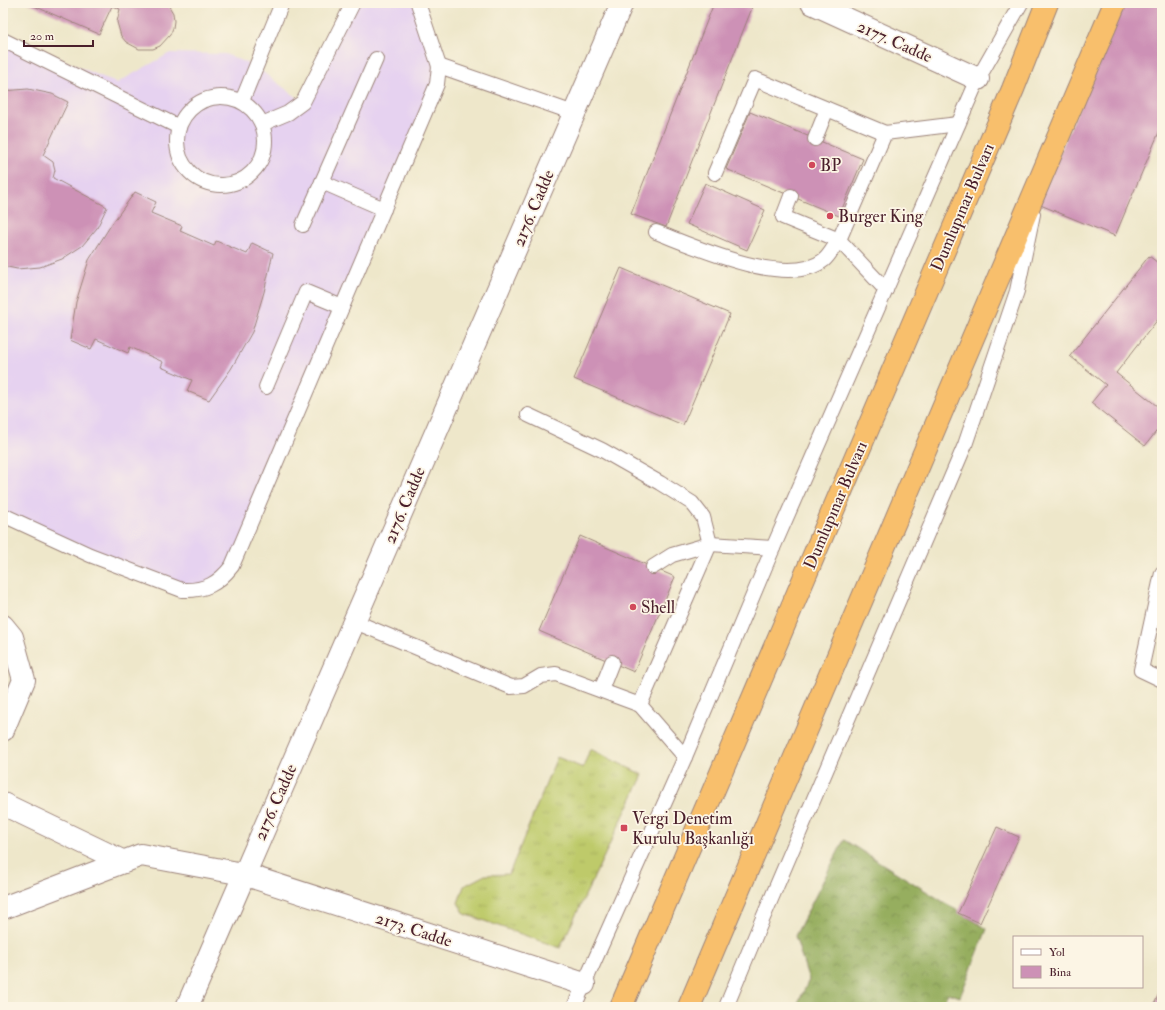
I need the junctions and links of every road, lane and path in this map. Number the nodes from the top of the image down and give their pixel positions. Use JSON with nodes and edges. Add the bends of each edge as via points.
{"nodes":[{"id":1,"x":282,"y":3,"type":"edge"},
{"id":2,"x":353,"y":3,"type":"edge"},
{"id":3,"x":418,"y":3,"type":"edge"},
{"id":4,"x":622,"y":3,"type":"edge"},
{"id":5,"x":812,"y":3,"type":"edge"},
{"id":6,"x":1021,"y":3,"type":"edge"},
{"id":7,"x":1047,"y":3,"type":"edge"},
{"id":8,"x":1116,"y":3,"type":"edge"},
{"id":9,"x":3,"y":40,"type":"edge"},
{"id":10,"x":376,"y":59,"type":"dead end"},
{"id":11,"x":439,"y":66,"type":"junction"},
{"id":12,"x":978,"y":79,"type":"junction"},
{"id":13,"x":242,"y":101,"type":"junction"},
{"id":14,"x":827,"y":109,"type":"junction"},
{"id":15,"x":574,"y":113,"type":"junction"},
{"id":16,"x":262,"y":124,"type":"junction"},
{"id":17,"x":958,"y":124,"type":"junction"},
{"id":18,"x":179,"y":127,"type":"junction"},
{"id":19,"x":885,"y":133,"type":"junction"},
{"id":20,"x":815,"y":139,"type":"dead end"},
{"id":21,"x":715,"y":173,"type":"dead end"},
{"id":22,"x":1042,"y":177,"type":"junction"},
{"id":23,"x":322,"y":182,"type":"junction"},
{"id":24,"x":791,"y":196,"type":"dead end"},
{"id":25,"x":384,"y":209,"type":"junction"},
{"id":26,"x":303,"y":225,"type":"dead end"},
{"id":27,"x":656,"y":232,"type":"dead end"},
{"id":28,"x":838,"y":240,"type":"junction"},
{"id":29,"x":886,"y":290,"type":"junction"},
{"id":30,"x":342,"y":308,"type":"junction"},
{"id":31,"x":266,"y":387,"type":"dead end"},
{"id":32,"x":528,"y":415,"type":"dead end"},
{"id":33,"x":3,"y":515,"type":"edge"},
{"id":34,"x":710,"y":544,"type":"junction"},
{"id":35,"x":773,"y":548,"type":"junction"},
{"id":36,"x":653,"y":567,"type":"dead end"},
{"id":37,"x":1162,"y":573,"type":"edge"},
{"id":38,"x":353,"y":621,"type":"junction"},
{"id":39,"x":3,"y":626,"type":"edge"},
{"id":40,"x":612,"y":662,"type":"dead end"},
{"id":41,"x":1162,"y":680,"type":"edge"},
{"id":42,"x":601,"y":690,"type":"junction"},
{"id":43,"x":640,"y":705,"type":"junction"},
{"id":44,"x":3,"y":730,"type":"edge"},
{"id":45,"x":685,"y":757,"type":"junction"},
{"id":46,"x":3,"y":804,"type":"edge"},
{"id":47,"x":124,"y":862,"type":"junction"},
{"id":48,"x":243,"y":874,"type":"junction"},
{"id":49,"x":3,"y":908,"type":"edge"},
{"id":50,"x":584,"y":984,"type":"junction"},
{"id":51,"x":186,"y":1007,"type":"edge"},
{"id":52,"x":574,"y":1007,"type":"edge"},
{"id":53,"x":620,"y":1007,"type":"edge"},
{"id":54,"x":689,"y":1007,"type":"edge"},
{"id":55,"x":726,"y":1007,"type":"edge"}],
"edges":[{"from":1,"to":13,"type":"lane"},
{"from":2,"to":16,"type":"lane","via":[[303,102],[288,113]]},
{"from":3,"to":11,"type":"lane"},
{"from":4,"to":15,"type":"street","name":"2176. Cadde"},
{"from":5,"to":12,"type":"street","name":"2177. Cadde"},
{"from":6,"to":12,"type":"lane"},
{"from":7,"to":53,"type":"highway","name":"Dumlupınar Bulvarı","via":[[1010,97]]},
{"from":8,"to":22,"type":"highway"},
{"from":9,"to":18,"type":"lane"},
{"from":10,"to":23,"type":"lane"},
{"from":11,"to":15,"type":"lane"},
{"from":11,"to":25,"type":"lane","via":[[437,84]]},
{"from":12,"to":17,"type":"lane"},
{"from":13,"to":16,"type":"lane","via":[[254,110]]},
{"from":13,"to":18,"type":"lane","via":[[227,96],[211,97],[197,103],[186,113]]},
{"from":14,"to":19,"type":"lane"},
{"from":14,"to":20,"type":"lane"},
{"from":14,"to":21,"type":"lane","via":[[754,79]]},
{"from":15,"to":38,"type":"street","name":"2176. Cadde"},
{"from":16,"to":18,"type":"lane","via":[[265,139],[263,154],[256,168],[245,178],[230,184],[215,185],[200,180],[188,170],[180,158],[176,142]]},
{"from":17,"to":19,"type":"lane"},
{"from":17,"to":29,"type":"lane"},
{"from":19,"to":28,"type":"lane"},
{"from":22,"to":54,"type":"highway"},
{"from":22,"to":55,"type":"lane","via":[[1017,291],[965,445]]},
{"from":23,"to":25,"type":"lane"},
{"from":23,"to":26,"type":"lane"},
{"from":24,"to":28,"type":"lane","via":[[783,217]]},
{"from":25,"to":30,"type":"lane"},
{"from":27,"to":28,"type":"lane","via":[[730,259],[768,269],[798,270],[811,266],[824,259]]},
{"from":28,"to":29,"type":"lane"},
{"from":29,"to":35,"type":"lane"},
{"from":30,"to":31,"type":"lane","via":[[306,292]]},
{"from":30,"to":33,"type":"lane","via":[[232,566],[224,577],[210,586],[182,590],[90,555]]},
{"from":32,"to":34,"type":"lane","via":[[602,450],[692,503],[703,517]]},
{"from":34,"to":35,"type":"lane"},
{"from":34,"to":36,"type":"lane","via":[[672,556]]},
{"from":34,"to":43,"type":"lane"},
{"from":35,"to":45,"type":"lane"},
{"from":37,"to":41,"type":"lane","via":[[1141,670]]},
{"from":38,"to":42,"type":"lane","via":[[511,687],[524,686],[541,676],[556,674]]},
{"from":38,"to":48,"type":"street","name":"2176. Cadde"},
{"from":39,"to":44,"type":"street","via":[[12,638],[24,680]]},
{"from":40,"to":42,"type":"lane"},
{"from":42,"to":43,"type":"lane"},
{"from":43,"to":45,"type":"lane"},
{"from":45,"to":50,"type":"lane"},
{"from":46,"to":47,"type":"street"},
{"from":47,"to":48,"type":"street","name":"2173. Cadde","via":[[141,855]]},
{"from":47,"to":49,"type":"street","name":"2173. Cadde"},
{"from":48,"to":50,"type":"street","name":"2173. Cadde"},
{"from":48,"to":51,"type":"street","name":"2176. Cadde"},
{"from":50,"to":52,"type":"lane"}]}
